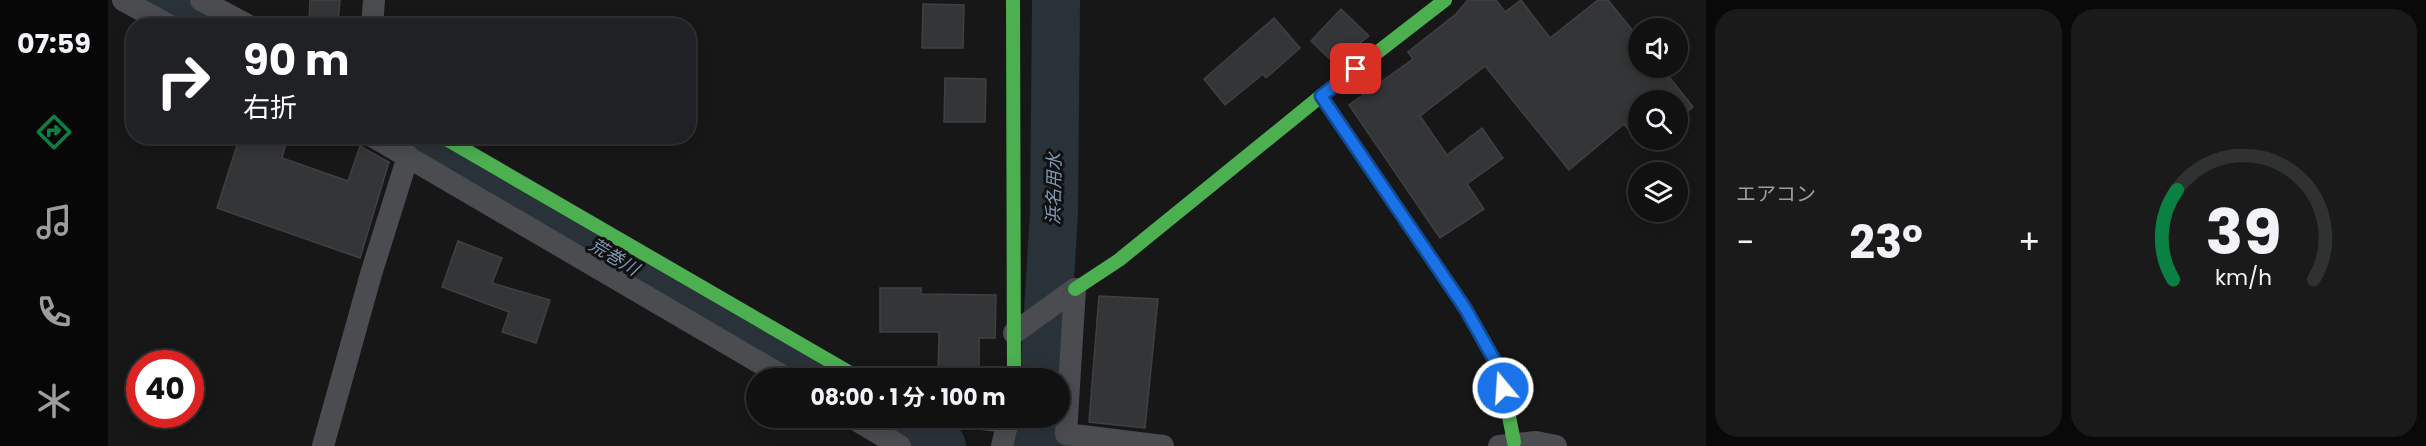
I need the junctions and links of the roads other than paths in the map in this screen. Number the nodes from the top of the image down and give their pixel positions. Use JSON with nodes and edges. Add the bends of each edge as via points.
{"nodes":[{"id":1,"x":123,"y":0,"type":"edge"},
{"id":2,"x":201,"y":0,"type":"edge"},
{"id":3,"x":374,"y":0,"type":"edge"},
{"id":4,"x":1014,"y":0,"type":"edge"},
{"id":5,"x":1445,"y":0,"type":"edge"},
{"id":6,"x":156,"y":18,"type":"edge"},
{"id":7,"x":234,"y":18,"type":"edge"},
{"id":8,"x":373,"y":18,"type":"edge"},
{"id":9,"x":1321,"y":96,"type":"junction"},
{"id":10,"x":386,"y":144,"type":"edge"},
{"id":11,"x":455,"y":144,"type":"edge"},
{"id":12,"x":408,"y":156,"type":"junction"},
{"id":13,"x":1075,"y":289,"type":"junction"},
{"id":14,"x":1014,"y":333,"type":"junction"},
{"id":15,"x":769,"y":368,"type":"edge"},
{"id":16,"x":842,"y":368,"type":"edge"},
{"id":17,"x":1014,"y":368,"type":"edge"},
{"id":18,"x":870,"y":428,"type":"edge"},
{"id":19,"x":1007,"y":428,"type":"edge"},
{"id":20,"x":1507,"y":444,"type":"edge"},
{"id":21,"x":323,"y":446,"type":"edge"},
{"id":22,"x":900,"y":446,"type":"edge"},
{"id":23,"x":1002,"y":446,"type":"edge"},
{"id":24,"x":1163,"y":446,"type":"edge"},
{"id":25,"x":1556,"y":446,"type":"edge"}],
"edges":[{"from":1,"to":6,"type":"street"},
{"from":2,"to":7,"type":"street"},
{"from":3,"to":8,"type":"street"},
{"from":4,"to":14,"type":"street"},
{"from":5,"to":9,"type":"street"},
{"from":9,"to":13,"type":"street","via":[[1119,260]]},
{"from":9,"to":20,"type":"street","via":[[1471,319],[1500,370]]},
{"from":10,"to":12,"type":"street"},
{"from":11,"to":16,"type":"street"},
{"from":12,"to":15,"type":"street"},
{"from":12,"to":21,"type":"street"},
{"from":13,"to":14,"type":"street"},
{"from":13,"to":24,"type":"street","via":[[1066,434]]},
{"from":14,"to":17,"type":"street"},
{"from":18,"to":22,"type":"street"},
{"from":19,"to":23,"type":"street"},
{"from":20,"to":25,"type":"street","via":[[1536,442]]}]}
